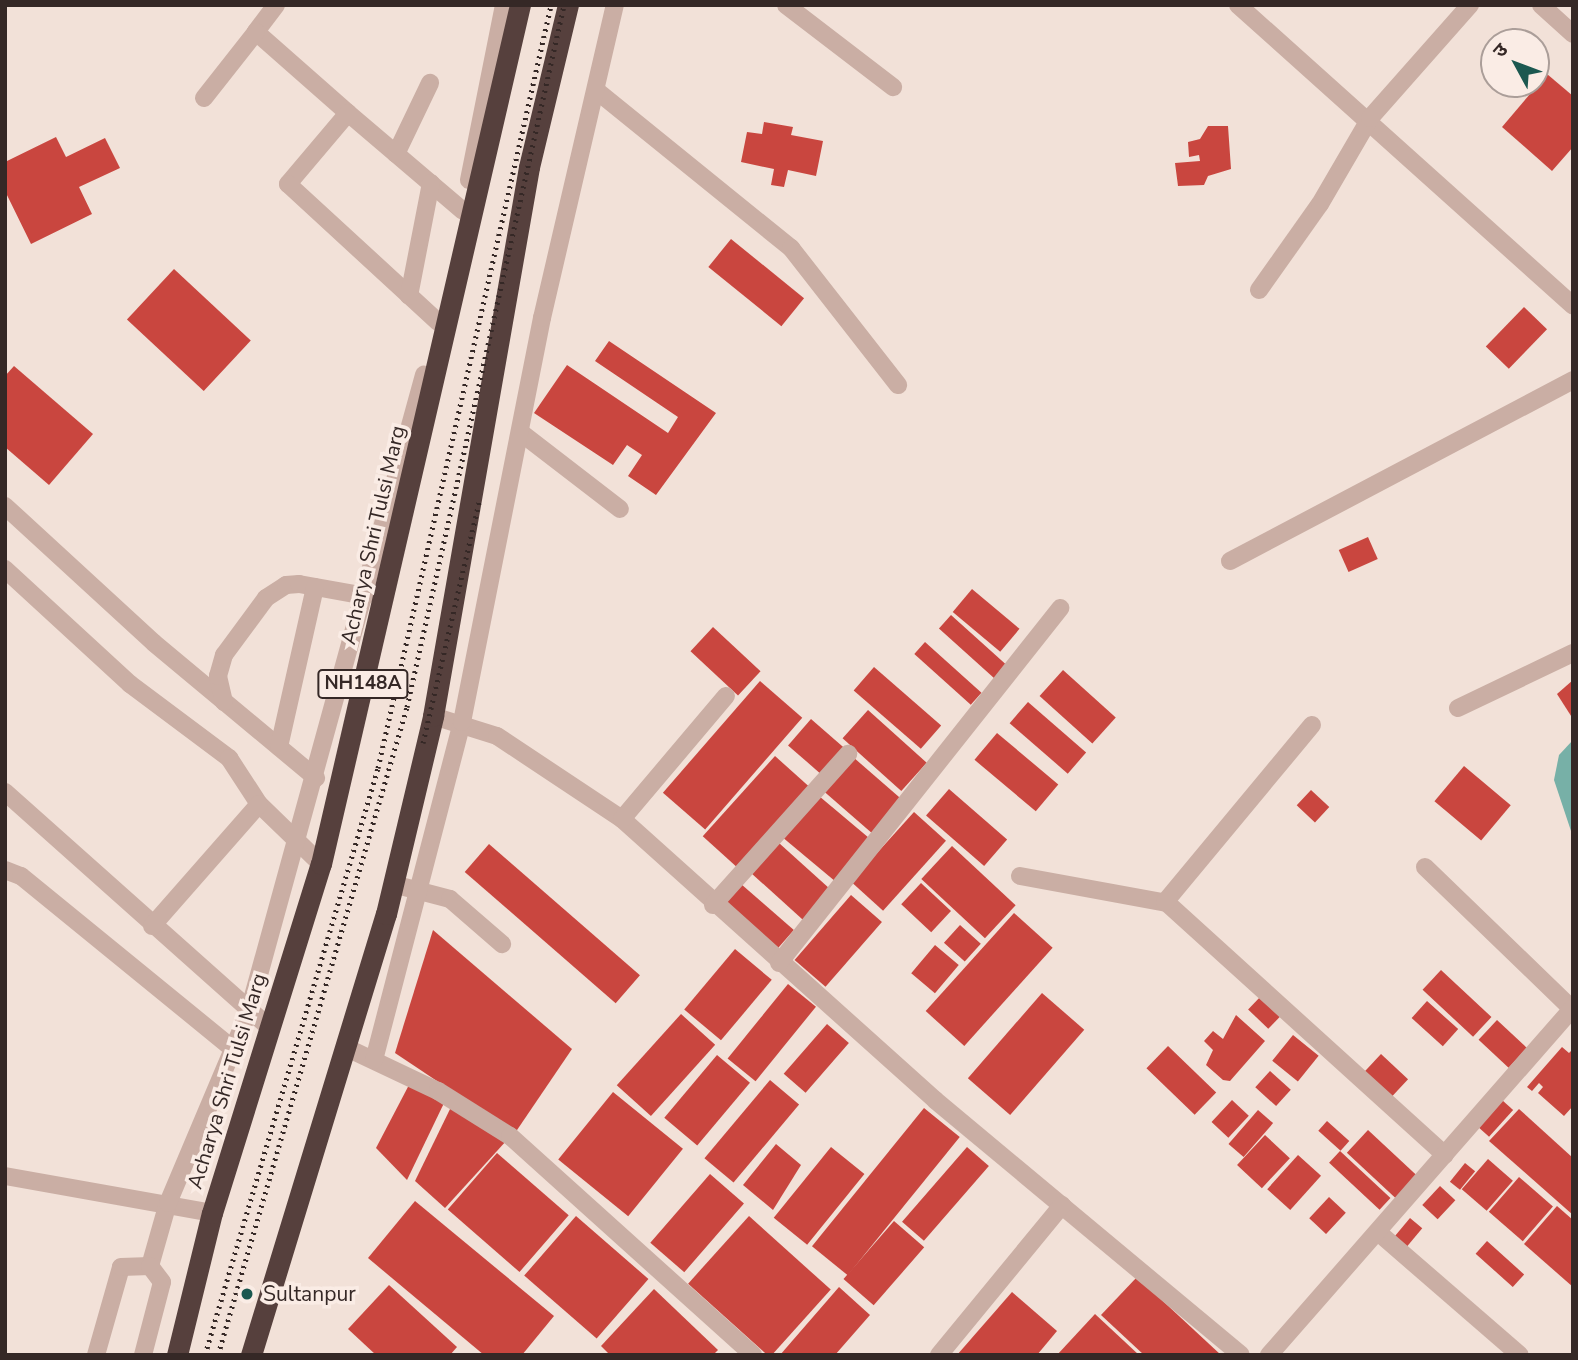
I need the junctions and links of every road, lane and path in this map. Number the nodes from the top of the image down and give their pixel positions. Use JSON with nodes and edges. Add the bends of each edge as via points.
{"nodes":[{"id":1,"x":276,"y":5,"type":"edge"},
{"id":2,"x":504,"y":5,"type":"edge"},
{"id":3,"x":520,"y":5,"type":"edge"},
{"id":4,"x":568,"y":5,"type":"edge"},
{"id":5,"x":615,"y":5,"type":"edge"},
{"id":6,"x":786,"y":5,"type":"edge"},
{"id":7,"x":1238,"y":5,"type":"edge"},
{"id":8,"x":1541,"y":5,"type":"edge"},
{"id":9,"x":1464,"y":7,"type":"edge"},
{"id":10,"x":256,"y":32,"type":"junction"},
{"id":11,"x":1573,"y":34,"type":"edge"},
{"id":12,"x":429,"y":83,"type":"dead end"},
{"id":13,"x":893,"y":87,"type":"dead end"},
{"id":14,"x":597,"y":91,"type":"junction"},
{"id":15,"x":204,"y":98,"type":"dead end"},
{"id":16,"x":348,"y":113,"type":"junction"},
{"id":17,"x":1370,"y":118,"type":"junction"},
{"id":18,"x":396,"y":154,"type":"junction"},
{"id":19,"x":430,"y":183,"type":"junction"},
{"id":20,"x":463,"y":211,"type":"junction"},
{"id":21,"x":1259,"y":290,"type":"dead end"},
{"id":22,"x":409,"y":296,"type":"junction"},
{"id":23,"x":1573,"y":306,"type":"edge"},
{"id":24,"x":438,"y":323,"type":"junction"},
{"id":25,"x":1573,"y":380,"type":"edge"},
{"id":26,"x":898,"y":385,"type":"dead end"},
{"id":27,"x":520,"y":432,"type":"junction"},
{"id":28,"x":5,"y":506,"type":"edge"},
{"id":29,"x":620,"y":509,"type":"dead end"},
{"id":30,"x":1230,"y":561,"type":"dead end"},
{"id":31,"x":5,"y":569,"type":"edge"},
{"id":32,"x":315,"y":587,"type":"junction"},
{"id":33,"x":365,"y":596,"type":"junction"},
{"id":34,"x":1060,"y":608,"type":"dead end"},
{"id":35,"x":1573,"y":653,"type":"edge"},
{"id":36,"x":726,"y":696,"type":"dead end"},
{"id":37,"x":224,"y":702,"type":"junction"},
{"id":38,"x":1458,"y":708,"type":"dead end"},
{"id":39,"x":433,"y":716,"type":"junction"},
{"id":40,"x":462,"y":722,"type":"junction"},
{"id":41,"x":1312,"y":725,"type":"dead end"},
{"id":42,"x":279,"y":747,"type":"junction"},
{"id":43,"x":848,"y":754,"type":"dead end"},
{"id":44,"x":316,"y":778,"type":"junction"},
{"id":45,"x":5,"y":792,"type":"edge"},
{"id":46,"x":259,"y":804,"type":"junction"},
{"id":47,"x":622,"y":819,"type":"junction"},
{"id":48,"x":298,"y":845,"type":"junction"},
{"id":49,"x":321,"y":864,"type":"junction"},
{"id":50,"x":1425,"y":867,"type":"dead end"},
{"id":51,"x":5,"y":870,"type":"edge"},
{"id":52,"x":1020,"y":876,"type":"dead end"},
{"id":53,"x":393,"y":884,"type":"junction"},
{"id":54,"x":420,"y":888,"type":"junction"},
{"id":55,"x":1165,"y":902,"type":"junction"},
{"id":56,"x":713,"y":905,"type":"junction"},
{"id":57,"x":152,"y":926,"type":"junction"},
{"id":58,"x":502,"y":944,"type":"dead end"},
{"id":59,"x":779,"y":963,"type":"junction"},
{"id":60,"x":1572,"y":1009,"type":"edge"},
{"id":61,"x":249,"y":1012,"type":"junction"},
{"id":62,"x":269,"y":1027,"type":"junction"},
{"id":63,"x":345,"y":1047,"type":"junction"},
{"id":64,"x":233,"y":1049,"type":"junction"},
{"id":65,"x":374,"y":1060,"type":"junction"},
{"id":66,"x":1445,"y":1155,"type":"junction"},
{"id":67,"x":5,"y":1176,"type":"edge"},
{"id":68,"x":167,"y":1202,"type":"junction"},
{"id":69,"x":1062,"y":1205,"type":"junction"},
{"id":70,"x":212,"y":1213,"type":"junction"},
{"id":71,"x":1379,"y":1233,"type":"junction"},
{"id":72,"x":150,"y":1266,"type":"junction"},
{"id":73,"x":1280,"y":1351,"type":"edge"},
{"id":74,"x":96,"y":1355,"type":"edge"},
{"id":75,"x":143,"y":1355,"type":"edge"},
{"id":76,"x":177,"y":1355,"type":"edge"},
{"id":77,"x":251,"y":1355,"type":"edge"},
{"id":78,"x":753,"y":1355,"type":"edge"},
{"id":79,"x":939,"y":1355,"type":"edge"},
{"id":80,"x":1241,"y":1355,"type":"edge"},
{"id":81,"x":1520,"y":1355,"type":"edge"}],
"edges":[{"from":1,"to":10,"type":"street"},
{"from":2,"to":20,"type":"street"},
{"from":3,"to":49,"type":"highway","name":"Acharya Shri Tulsi Marg","number":"NH148A"},
{"from":4,"to":39,"type":"highway","number":"NH148A","via":[[529,167]]},
{"from":5,"to":14,"type":"street"},
{"from":6,"to":13,"type":"street"},
{"from":7,"to":17,"type":"street"},
{"from":8,"to":11,"type":"street"},
{"from":9,"to":17,"type":"street"},
{"from":10,"to":15,"type":"street"},
{"from":10,"to":16,"type":"street"},
{"from":12,"to":18,"type":"street"},
{"from":14,"to":26,"type":"street","via":[[791,248]]},
{"from":14,"to":27,"type":"street"},
{"from":16,"to":18,"type":"street"},
{"from":16,"to":22,"type":"street","via":[[288,184]]},
{"from":17,"to":21,"type":"street","via":[[1320,204]]},
{"from":17,"to":23,"type":"street"},
{"from":18,"to":19,"type":"street"},
{"from":19,"to":20,"type":"street"},
{"from":19,"to":22,"type":"street"},
{"from":20,"to":24,"type":"street"},
{"from":22,"to":24,"type":"street"},
{"from":24,"to":33,"type":"street"},
{"from":25,"to":30,"type":"street"},
{"from":27,"to":29,"type":"street"},
{"from":27,"to":40,"type":"street"},
{"from":28,"to":37,"type":"street"},
{"from":31,"to":46,"type":"street","via":[[130,684],[229,758]]},
{"from":32,"to":33,"type":"street"},
{"from":32,"to":37,"type":"street","via":[[286,584],[266,598],[225,655],[218,676]]},
{"from":32,"to":42,"type":"street"},
{"from":33,"to":44,"type":"street"},
{"from":34,"to":59,"type":"street"},
{"from":35,"to":38,"type":"street"},
{"from":36,"to":47,"type":"street"},
{"from":37,"to":42,"type":"street"},
{"from":39,"to":40,"type":"street"},
{"from":39,"to":53,"type":"highway","number":"NH148A"},
{"from":40,"to":47,"type":"street","via":[[541,763]]},
{"from":40,"to":54,"type":"street"},
{"from":41,"to":55,"type":"street"},
{"from":42,"to":44,"type":"street"},
{"from":43,"to":56,"type":"street"},
{"from":44,"to":48,"type":"street"},
{"from":45,"to":57,"type":"street"},
{"from":46,"to":48,"type":"street"},
{"from":46,"to":57,"type":"street"},
{"from":47,"to":56,"type":"street"},
{"from":48,"to":49,"type":"street"},
{"from":48,"to":61,"type":"street"},
{"from":49,"to":62,"type":"highway","name":"Acharya Shri Tulsi Marg","number":"NH148A"},
{"from":50,"to":60,"type":"street"},
{"from":51,"to":64,"type":"street","via":[[21,876]]},
{"from":52,"to":55,"type":"street"},
{"from":53,"to":54,"type":"street"},
{"from":53,"to":63,"type":"highway","number":"NH148A"},
{"from":54,"to":58,"type":"street","via":[[450,899]]},
{"from":54,"to":65,"type":"street"},
{"from":55,"to":66,"type":"street"},
{"from":56,"to":59,"type":"street"},
{"from":57,"to":61,"type":"street"},
{"from":59,"to":69,"type":"street"},
{"from":60,"to":66,"type":"street"},
{"from":61,"to":62,"type":"street"},
{"from":61,"to":64,"type":"street"},
{"from":62,"to":70,"type":"highway","name":"Acharya Shri Tulsi Marg","number":"NH148A"},
{"from":63,"to":65,"type":"street"},
{"from":63,"to":77,"type":"highway","number":"NH148A"},
{"from":64,"to":68,"type":"street"},
{"from":65,"to":78,"type":"street","via":[[438,1091],[510,1136]]},
{"from":66,"to":71,"type":"street"},
{"from":67,"to":68,"type":"street"},
{"from":68,"to":70,"type":"street"},
{"from":68,"to":72,"type":"street"},
{"from":69,"to":79,"type":"street"},
{"from":69,"to":80,"type":"street"},
{"from":70,"to":76,"type":"highway","name":"Acharya Shri Tulsi Marg","number":"NH148A"},
{"from":71,"to":73,"type":"street"},
{"from":71,"to":81,"type":"street"},
{"from":72,"to":74,"type":"street","via":[[121,1267]]},
{"from":72,"to":75,"type":"street","via":[[162,1282]]}]}
